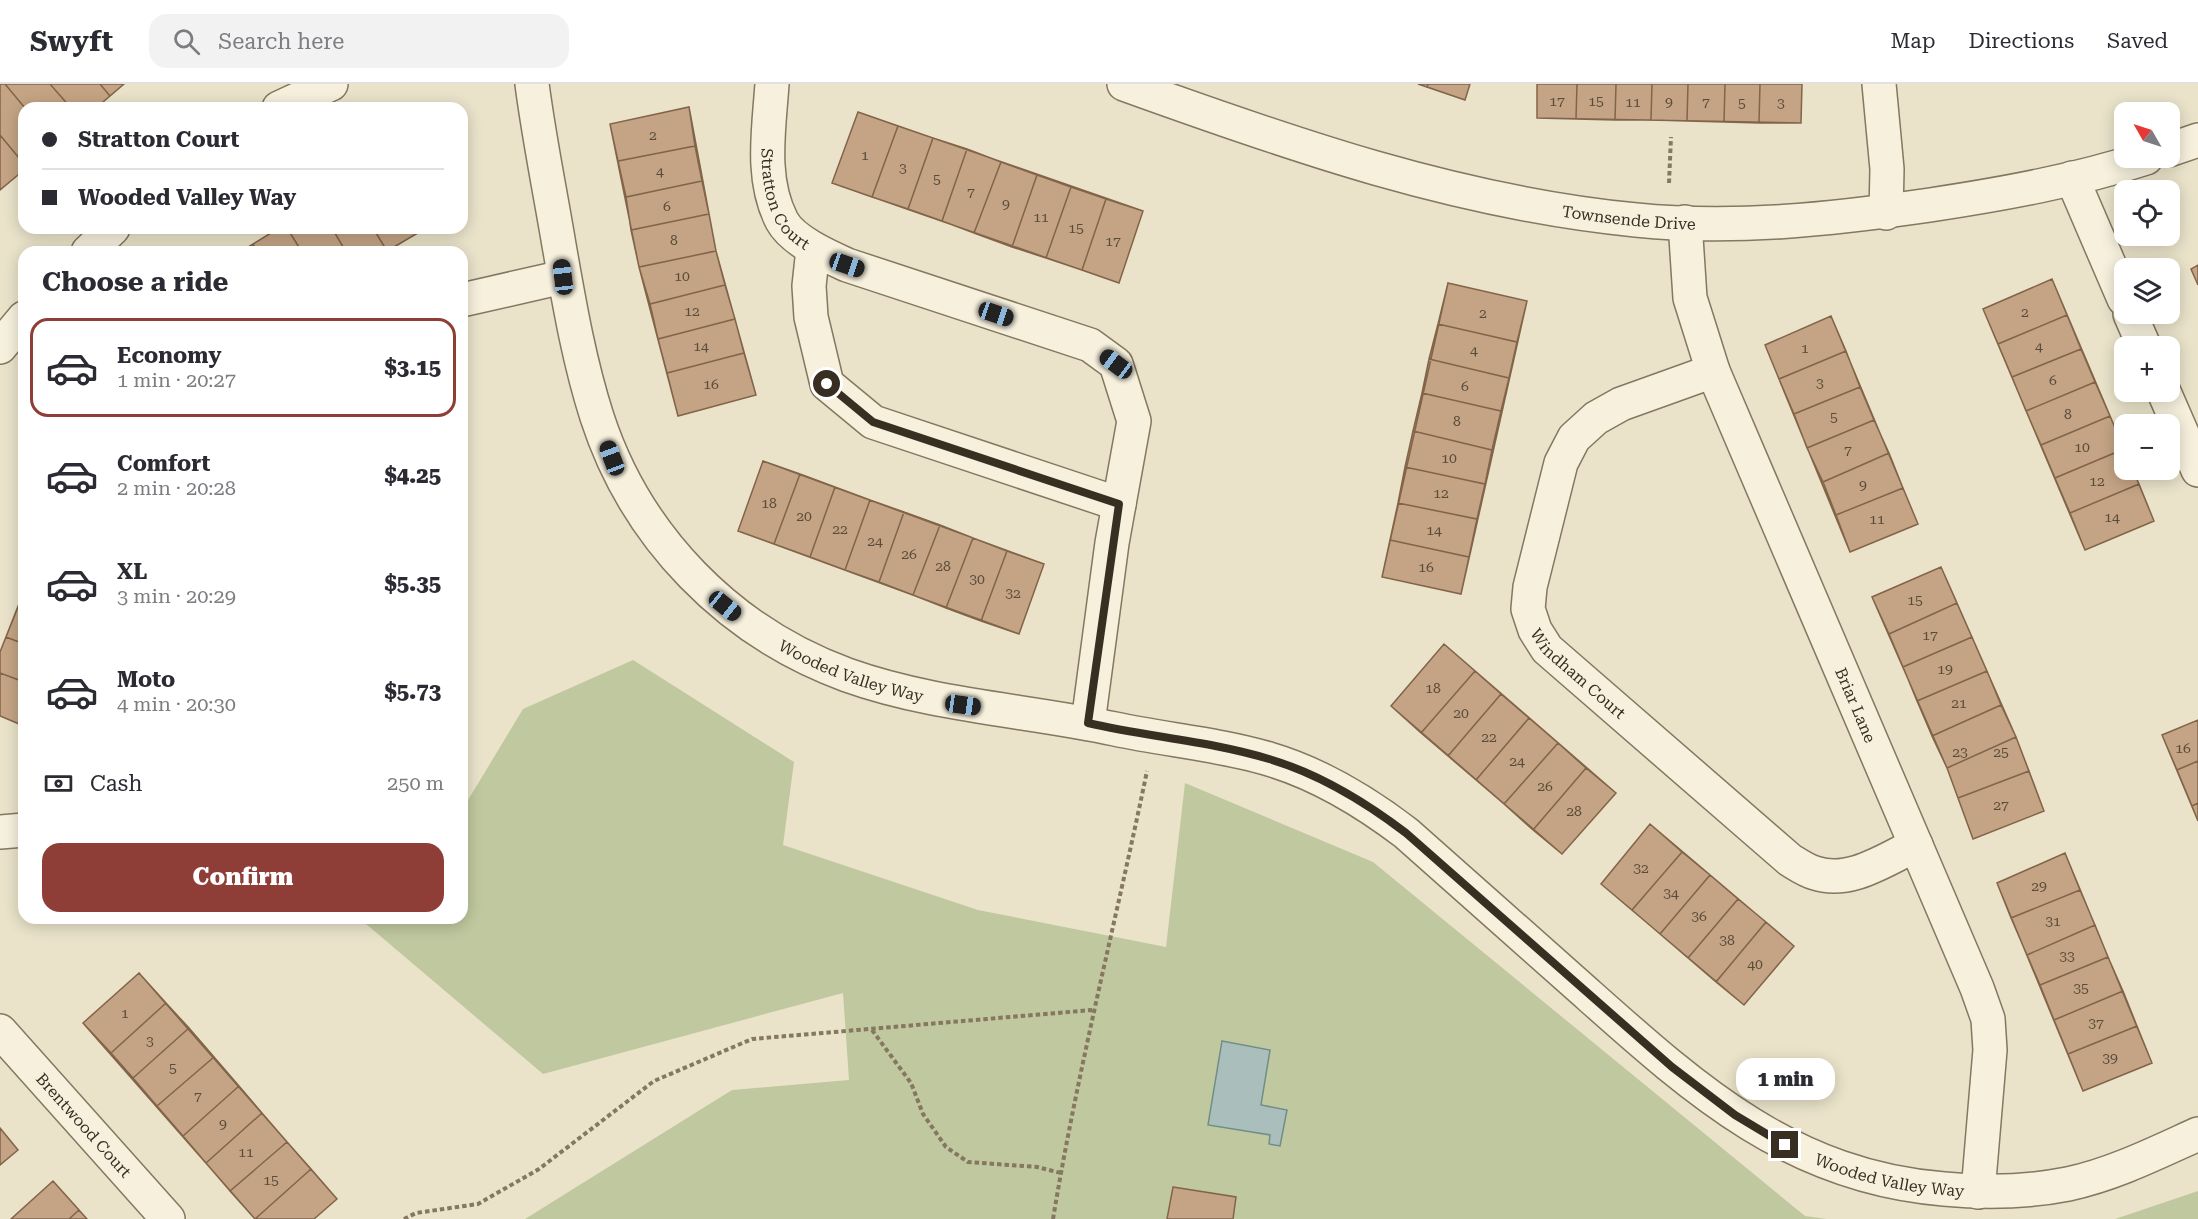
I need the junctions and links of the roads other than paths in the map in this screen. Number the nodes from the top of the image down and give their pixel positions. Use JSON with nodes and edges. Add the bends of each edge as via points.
{"nodes":[{"id":1,"x":331,"y":84,"type":"edge"},
{"id":2,"x":532,"y":84,"type":"edge"},
{"id":3,"x":772,"y":84,"type":"edge"},
{"id":4,"x":1124,"y":84,"type":"edge"},
{"id":5,"x":1879,"y":84,"type":"edge"},
{"id":6,"x":279,"y":99,"type":"edge"},
{"id":7,"x":2198,"y":140,"type":"edge"},
{"id":8,"x":2180,"y":146,"type":"edge"},
{"id":9,"x":2114,"y":166,"type":"edge"},
{"id":10,"x":2072,"y":178,"type":"junction"},
{"id":11,"x":1886,"y":213,"type":"junction"},
{"id":12,"x":1685,"y":222,"type":"junction"},
{"id":13,"x":107,"y":234,"type":"edge"},
{"id":14,"x":94,"y":246,"type":"edge"},
{"id":15,"x":813,"y":249,"type":"junction"},
{"id":16,"x":2114,"y":276,"type":"edge"},
{"id":17,"x":563,"y":277,"type":"junction"},
{"id":18,"x":468,"y":299,"type":"edge"},
{"id":19,"x":18,"y":325,"type":"edge"},
{"id":20,"x":0,"y":347,"type":"edge"},
{"id":21,"x":1713,"y":371,"type":"junction"},
{"id":22,"x":2168,"y":402,"type":"edge"},
{"id":23,"x":2198,"y":471,"type":"edge"},
{"id":24,"x":1119,"y":504,"type":"junction"},
{"id":25,"x":1088,"y":723,"type":"junction"},
{"id":26,"x":18,"y":830,"type":"edge"},
{"id":27,"x":0,"y":832,"type":"edge"},
{"id":28,"x":1916,"y":845,"type":"junction"},
{"id":29,"x":0,"y":1031,"type":"edge"},
{"id":30,"x":2198,"y":1134,"type":"edge"},
{"id":31,"x":1978,"y":1192,"type":"junction"},
{"id":32,"x":168,"y":1219,"type":"edge"}],
"edges":[{"from":1,"to":6,"type":"street"},
{"from":2,"to":17,"type":"street","name":"Wooded Valley Way"},
{"from":3,"to":15,"type":"street","name":"Stratton Court","via":[[767,176],[783,223]]},
{"from":4,"to":12,"type":"street","name":"Townsende Drive","via":[[1322,154],[1394,175],[1568,210]]},
{"from":5,"to":11,"type":"street","via":[[1887,169]]},
{"from":7,"to":8,"type":"street"},
{"from":9,"to":10,"type":"street","name":"Townsende Drive"},
{"from":10,"to":11,"type":"street","name":"Townsende Drive"},
{"from":10,"to":16,"type":"street"},
{"from":11,"to":12,"type":"street","name":"Townsende Drive","via":[[1769,223]]},
{"from":12,"to":21,"type":"street","name":"Briar Lane","via":[[1690,298]]},
{"from":13,"to":14,"type":"street"},
{"from":15,"to":24,"type":"street","name":"Stratton Court","via":[[811,317],[827,384],[873,422]]},
{"from":15,"to":24,"type":"street","via":[[847,265],[1090,345],[1116,364],[1134,421]]},
{"from":17,"to":18,"type":"street"},
{"from":17,"to":25,"type":"street","name":"Wooded Valley Way","via":[[597,417],[612,458],[654,531],[710,593],[776,642],[847,675],[963,705]]},
{"from":19,"to":20,"type":"street"},
{"from":21,"to":28,"type":"street","name":"Briar Lane"},
{"from":21,"to":28,"type":"street","name":"Windham Court","via":[[1622,404],[1596,418],[1574,438],[1561,463],[1530,587],[1528,609],[1534,630],[1547,649],[1790,860],[1815,874],[1837,877],[1858,873]]},
{"from":22,"to":23,"type":"street"},
{"from":24,"to":25,"type":"street"},
{"from":25,"to":31,"type":"street","name":"Wooded Valley Way","via":[[1270,759],[1341,789],[1406,833],[1672,1067],[1768,1136],[1879,1181]]},
{"from":26,"to":27,"type":"street"},
{"from":28,"to":31,"type":"street","name":"Briar Lane","via":[[1989,1019]]},
{"from":29,"to":32,"type":"street","name":"Brentwood Court"},
{"from":30,"to":31,"type":"street","name":"Wooded Valley Way","via":[[2105,1174],[2032,1190]]}]}
